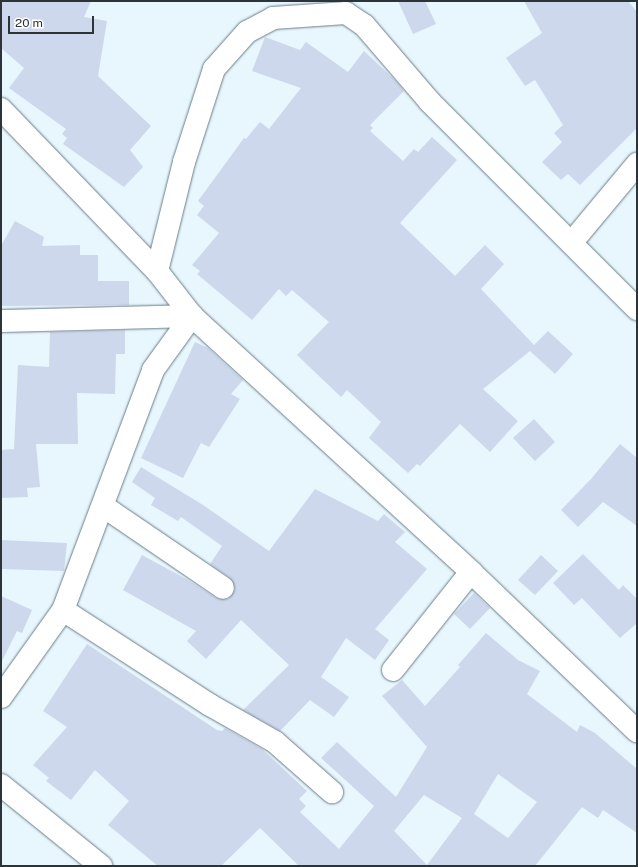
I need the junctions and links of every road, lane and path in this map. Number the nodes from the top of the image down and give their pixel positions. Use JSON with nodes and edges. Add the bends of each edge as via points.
{"nodes":[{"id":1,"x":1,"y":109,"type":"edge"},
{"id":2,"x":637,"y":164,"type":"edge"},
{"id":3,"x":572,"y":242,"type":"junction"},
{"id":4,"x":157,"y":271,"type":"junction"},
{"id":5,"x":637,"y":309,"type":"edge"},
{"id":6,"x":192,"y":316,"type":"junction"},
{"id":7,"x":1,"y":321,"type":"edge"},
{"id":8,"x":103,"y":506,"type":"junction"},
{"id":9,"x":471,"y":572,"type":"junction"},
{"id":10,"x":223,"y":588,"type":"dead end"},
{"id":11,"x":63,"y":610,"type":"junction"},
{"id":12,"x":393,"y":670,"type":"dead end"},
{"id":13,"x":1,"y":697,"type":"edge"},
{"id":14,"x":637,"y":731,"type":"edge"},
{"id":15,"x":1,"y":785,"type":"edge"},
{"id":16,"x":332,"y":792,"type":"dead end"},
{"id":17,"x":100,"y":866,"type":"edge"}],
"edges":[{"from":1,"to":4,"type":"street"},
{"from":2,"to":3,"type":"street"},
{"from":3,"to":4,"type":"street","via":[[430,102],[364,25],[346,13],[338,13],[273,18],[247,32],[214,69],[184,162]]},
{"from":3,"to":5,"type":"street"},
{"from":4,"to":6,"type":"street"},
{"from":6,"to":7,"type":"street"},
{"from":6,"to":8,"type":"street","via":[[153,370]]},
{"from":6,"to":9,"type":"street"},
{"from":8,"to":10,"type":"street"},
{"from":8,"to":11,"type":"street"},
{"from":9,"to":12,"type":"street"},
{"from":9,"to":14,"type":"street"},
{"from":11,"to":13,"type":"street"},
{"from":11,"to":16,"type":"street","via":[[210,705],[275,742]]},
{"from":15,"to":17,"type":"street"}]}
